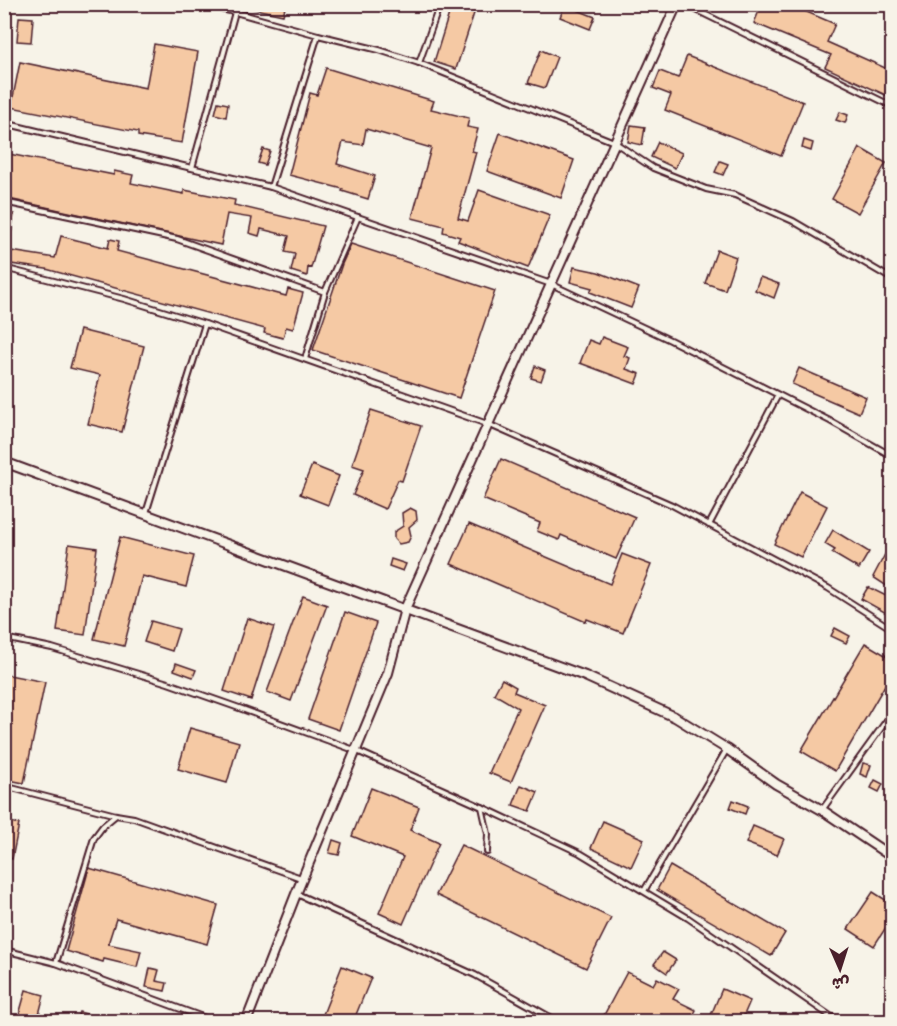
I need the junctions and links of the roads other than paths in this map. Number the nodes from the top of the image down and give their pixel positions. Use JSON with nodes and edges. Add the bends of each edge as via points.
{"nodes":[{"id":1,"x":197,"y":4,"type":"edge"},
{"id":2,"x":440,"y":4,"type":"edge"},
{"id":3,"x":677,"y":4,"type":"edge"},
{"id":4,"x":684,"y":4,"type":"edge"},
{"id":5,"x":235,"y":12,"type":"junction"},
{"id":6,"x":318,"y":35,"type":"junction"},
{"id":7,"x":419,"y":63,"type":"junction"},
{"id":8,"x":892,"y":106,"type":"edge"},
{"id":9,"x":4,"y":123,"type":"edge"},
{"id":10,"x":614,"y":142,"type":"junction"},
{"id":11,"x":192,"y":168,"type":"junction"},
{"id":12,"x":271,"y":188,"type":"junction"},
{"id":13,"x":4,"y":202,"type":"edge"},
{"id":14,"x":358,"y":217,"type":"junction"},
{"id":15,"x":4,"y":268,"type":"edge"},
{"id":16,"x":892,"y":279,"type":"edge"},
{"id":17,"x":551,"y":284,"type":"junction"},
{"id":18,"x":325,"y":292,"type":"junction"},
{"id":19,"x":205,"y":324,"type":"junction"},
{"id":20,"x":305,"y":359,"type":"junction"},
{"id":21,"x":778,"y":395,"type":"junction"},
{"id":22,"x":490,"y":424,"type":"junction"},
{"id":23,"x":892,"y":456,"type":"edge"},
{"id":24,"x":4,"y":462,"type":"edge"},
{"id":25,"x":146,"y":513,"type":"junction"},
{"id":26,"x":709,"y":525,"type":"junction"},
{"id":27,"x":405,"y":609,"type":"junction"},
{"id":28,"x":892,"y":629,"type":"edge"},
{"id":29,"x":4,"y":638,"type":"edge"},
{"id":30,"x":892,"y":713,"type":"edge"},
{"id":31,"x":727,"y":749,"type":"junction"},
{"id":32,"x":357,"y":751,"type":"junction"},
{"id":33,"x":4,"y":786,"type":"edge"},
{"id":34,"x":482,"y":807,"type":"junction"},
{"id":35,"x":822,"y":810,"type":"junction"},
{"id":36,"x":116,"y":815,"type":"junction"},
{"id":37,"x":487,"y":852,"type":"dead end"},
{"id":38,"x":892,"y":856,"type":"edge"},
{"id":39,"x":303,"y":878,"type":"junction"},
{"id":40,"x":644,"y":891,"type":"junction"},
{"id":41,"x":296,"y":894,"type":"junction"},
{"id":42,"x":4,"y":950,"type":"edge"},
{"id":43,"x":56,"y":963,"type":"junction"},
{"id":44,"x":216,"y":1022,"type":"edge"},
{"id":45,"x":246,"y":1022,"type":"edge"},
{"id":46,"x":560,"y":1022,"type":"edge"},
{"id":47,"x":838,"y":1022,"type":"edge"}],
"edges":[{"from":1,"to":5,"type":"lane"},
{"from":2,"to":7,"type":"lane"},
{"from":3,"to":10,"type":"street"},
{"from":4,"to":8,"type":"lane"},
{"from":5,"to":6,"type":"lane"},
{"from":5,"to":11,"type":"lane"},
{"from":6,"to":7,"type":"lane"},
{"from":6,"to":12,"type":"lane"},
{"from":7,"to":10,"type":"lane"},
{"from":9,"to":11,"type":"lane"},
{"from":10,"to":16,"type":"lane","via":[[653,168],[706,189],[735,195],[793,221]]},
{"from":10,"to":17,"type":"street"},
{"from":11,"to":12,"type":"lane"},
{"from":12,"to":14,"type":"lane"},
{"from":13,"to":18,"type":"lane","via":[[177,239]]},
{"from":14,"to":17,"type":"lane"},
{"from":14,"to":18,"type":"lane"},
{"from":15,"to":19,"type":"lane"},
{"from":17,"to":21,"type":"lane"},
{"from":17,"to":22,"type":"street"},
{"from":18,"to":20,"type":"lane"},
{"from":19,"to":20,"type":"lane"},
{"from":19,"to":25,"type":"lane"},
{"from":20,"to":22,"type":"lane"},
{"from":21,"to":23,"type":"lane"},
{"from":21,"to":26,"type":"lane"},
{"from":22,"to":26,"type":"lane"},
{"from":22,"to":27,"type":"street"},
{"from":24,"to":25,"type":"street"},
{"from":25,"to":27,"type":"street"},
{"from":26,"to":28,"type":"lane","via":[[828,588]]},
{"from":27,"to":31,"type":"street","via":[[585,676],[675,717]]},
{"from":27,"to":32,"type":"street","via":[[388,673]]},
{"from":29,"to":32,"type":"lane","via":[[52,648],[168,683]]},
{"from":30,"to":35,"type":"lane"},
{"from":31,"to":35,"type":"street"},
{"from":31,"to":40,"type":"lane"},
{"from":32,"to":34,"type":"lane"},
{"from":32,"to":39,"type":"street"},
{"from":33,"to":36,"type":"lane"},
{"from":34,"to":37,"type":"lane"},
{"from":34,"to":40,"type":"lane","via":[[580,853]]},
{"from":35,"to":38,"type":"street"},
{"from":36,"to":39,"type":"lane"},
{"from":36,"to":43,"type":"lane","via":[[94,838]]},
{"from":39,"to":41,"type":"street"},
{"from":40,"to":47,"type":"lane"},
{"from":41,"to":45,"type":"street"},
{"from":41,"to":46,"type":"lane","via":[[475,975]]},
{"from":42,"to":43,"type":"lane"},
{"from":43,"to":44,"type":"lane"}]}
